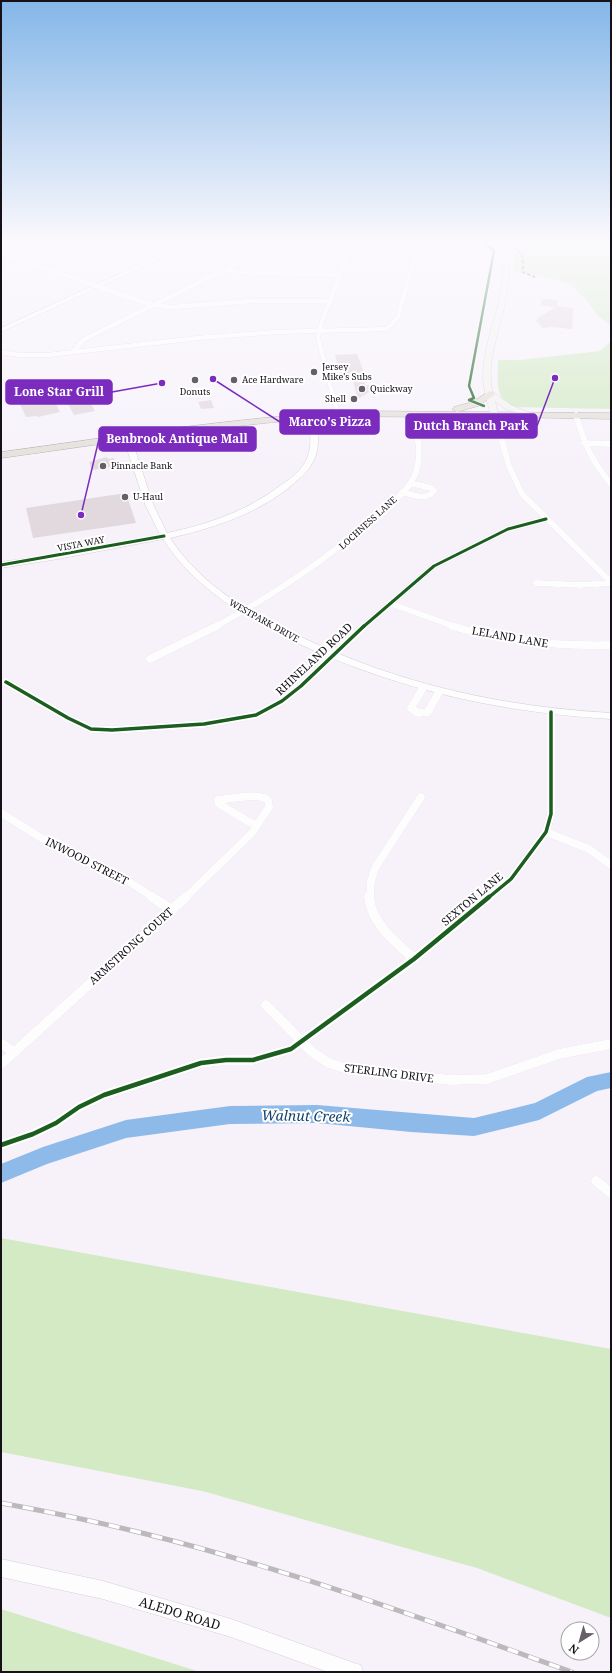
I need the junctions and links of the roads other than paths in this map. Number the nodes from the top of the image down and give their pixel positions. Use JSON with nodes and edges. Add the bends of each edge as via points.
{"nodes":[{"id":1,"x":25,"y":319,"type":"edge"},
{"id":2,"x":124,"y":319,"type":"edge"},
{"id":3,"x":323,"y":319,"type":"edge"},
{"id":4,"x":396,"y":319,"type":"edge"},
{"id":5,"x":498,"y":319,"type":"edge"},
{"id":6,"x":1,"y":330,"type":"edge"},
{"id":7,"x":319,"y":330,"type":"junction"},
{"id":8,"x":1,"y":352,"type":"edge"},
{"id":9,"x":73,"y":352,"type":"junction"},
{"id":10,"x":490,"y":394,"type":"junction"},
{"id":11,"x":457,"y":409,"type":"junction"},
{"id":12,"x":338,"y":412,"type":"junction"},
{"id":13,"x":495,"y":413,"type":"junction"},
{"id":14,"x":530,"y":414,"type":"junction"},
{"id":15,"x":413,"y":415,"type":"junction"},
{"id":16,"x":576,"y":415,"type":"junction"},
{"id":17,"x":311,"y":416,"type":"junction"},
{"id":18,"x":611,"y":416,"type":"edge"},
{"id":19,"x":126,"y":434,"type":"junction"},
{"id":20,"x":584,"y":442,"type":"junction"},
{"id":21,"x":611,"y":444,"type":"edge"},
{"id":22,"x":1,"y":446,"type":"edge"},
{"id":23,"x":1,"y":455,"type":"edge"},
{"id":24,"x":410,"y":483,"type":"junction"},
{"id":25,"x":611,"y":484,"type":"edge"},
{"id":26,"x":402,"y":492,"type":"junction"},
{"id":27,"x":546,"y":519,"type":"junction"},
{"id":28,"x":164,"y":536,"type":"junction"},
{"id":29,"x":1,"y":565,"type":"edge"},
{"id":30,"x":536,"y":583,"type":"dead end"},
{"id":31,"x":611,"y":583,"type":"edge"},
{"id":32,"x":389,"y":603,"type":"junction"},
{"id":33,"x":244,"y":611,"type":"junction"},
{"id":34,"x":611,"y":645,"type":"edge"},
{"id":35,"x":332,"y":655,"type":"junction"},
{"id":36,"x":150,"y":659,"type":"dead end"},
{"id":37,"x":6,"y":682,"type":"dead end"},
{"id":38,"x":423,"y":688,"type":"junction"},
{"id":39,"x":439,"y":692,"type":"junction"},
{"id":40,"x":551,"y":712,"type":"junction"},
{"id":41,"x":611,"y":716,"type":"edge"},
{"id":42,"x":421,"y":797,"type":"dead end"},
{"id":43,"x":1,"y":813,"type":"edge"},
{"id":44,"x":257,"y":825,"type":"junction"},
{"id":45,"x":546,"y":832,"type":"junction"},
{"id":46,"x":611,"y":865,"type":"edge"},
{"id":47,"x":172,"y":910,"type":"junction"},
{"id":48,"x":414,"y":959,"type":"junction"},
{"id":49,"x":266,"y":1005,"type":"dead end"},
{"id":50,"x":302,"y":1041,"type":"junction"},
{"id":51,"x":1,"y":1043,"type":"edge"},
{"id":52,"x":611,"y":1044,"type":"edge"},
{"id":53,"x":13,"y":1052,"type":"junction"},
{"id":54,"x":1,"y":1064,"type":"edge"},
{"id":55,"x":1,"y":1145,"type":"edge"},
{"id":56,"x":596,"y":1181,"type":"dead end"},
{"id":57,"x":611,"y":1193,"type":"edge"},
{"id":58,"x":1,"y":1568,"type":"edge"},
{"id":59,"x":354,"y":1672,"type":"edge"}],
"edges":[{"from":1,"to":6,"type":"street"},
{"from":2,"to":9,"type":"street","via":[[83,340]]},
{"from":3,"to":7,"type":"street"},
{"from":4,"to":7,"type":"street","via":[[390,328]]},
{"from":5,"to":10,"type":"main road","via":[[487,375]]},
{"from":7,"to":9,"type":"street","via":[[198,338]]},
{"from":7,"to":12,"type":"street","via":[[318,337]]},
{"from":8,"to":9,"type":"street","via":[[32,355]]},
{"from":10,"to":11,"type":"highway","via":[[475,404]]},
{"from":10,"to":13,"type":"main road"},
{"from":10,"to":14,"type":"main road","via":[[508,407]]},
{"from":11,"to":12,"type":"highway"},
{"from":11,"to":13,"type":"highway"},
{"from":12,"to":15,"type":"highway"},
{"from":12,"to":17,"type":"highway"},
{"from":12,"to":19,"type":"highway","via":[[256,414]]},
{"from":13,"to":14,"type":"highway"},
{"from":13,"to":15,"type":"highway"},
{"from":13,"to":27,"type":"street","via":[[501,441],[518,487],[528,502]]},
{"from":14,"to":16,"type":"highway"},
{"from":15,"to":24,"type":"street","name":"LOCHNESS LANE","via":[[419,458]]},
{"from":16,"to":18,"type":"highway"},
{"from":16,"to":20,"type":"street"},
{"from":17,"to":19,"type":"highway"},
{"from":17,"to":28,"type":"street","name":"VISTA WAY","via":[[313,451],[296,478],[282,490],[242,514]]},
{"from":19,"to":22,"type":"highway"},
{"from":19,"to":23,"type":"highway"},
{"from":19,"to":28,"type":"street","name":"WESTPARK DRIVE","via":[[154,517]]},
{"from":20,"to":21,"type":"street"},
{"from":20,"to":25,"type":"street","via":[[598,468]]},
{"from":24,"to":26,"type":"street","name":"LOCHNESS LANE"},
{"from":24,"to":26,"type":"street","via":[[434,491],[427,497]]},
{"from":26,"to":33,"type":"street","name":"LOCHNESS LANE","via":[[354,537],[328,557]]},
{"from":27,"to":31,"type":"street"},
{"from":27,"to":32,"type":"street","name":"RHINELAND ROAD","via":[[508,529],[446,559]]},
{"from":28,"to":29,"type":"street","name":"VISTA WAY"},
{"from":28,"to":33,"type":"street","name":"WESTPARK DRIVE","via":[[198,576]]},
{"from":30,"to":31,"type":"street"},
{"from":32,"to":34,"type":"street","name":"LELAND LANE","via":[[495,637],[555,645]]},
{"from":32,"to":35,"type":"street","name":"RHINELAND ROAD"},
{"from":33,"to":35,"type":"street","name":"WESTPARK DRIVE"},
{"from":33,"to":36,"type":"street","name":"LOCHNESS LANE"},
{"from":35,"to":37,"type":"street","name":"RHINELAND ROAD","via":[[301,686],[268,710],[244,718],[198,725],[112,730],[91,728],[68,718]]},
{"from":35,"to":38,"type":"street","name":"WESTPARK DRIVE"},
{"from":38,"to":39,"type":"street","name":"WESTPARK DRIVE"},
{"from":38,"to":39,"type":"street","via":[[411,708],[421,714],[428,712]]},
{"from":39,"to":40,"type":"street","name":"WESTPARK DRIVE","via":[[486,703]]},
{"from":40,"to":41,"type":"street","name":"WESTPARK DRIVE"},
{"from":40,"to":45,"type":"street","name":"SEXTON LANE","via":[[551,814]]},
{"from":42,"to":48,"type":"street","via":[[370,878],[368,890],[377,922]]},
{"from":43,"to":47,"type":"street","name":"INWOOD STREET","via":[[64,851],[122,877]]},
{"from":44,"to":44,"type":"street","name":"ARMSTRONG COURT","via":[[219,804],[218,800],[264,797],[268,800],[269,807]]},
{"from":44,"to":47,"type":"street","name":"ARMSTRONG COURT","via":[[252,833]]},
{"from":45,"to":46,"type":"street","via":[[602,856]]},
{"from":45,"to":48,"type":"street","name":"SEXTON LANE","via":[[511,879]]},
{"from":47,"to":53,"type":"street","name":"ARMSTRONG COURT"},
{"from":48,"to":50,"type":"street","name":"SEXTON LANE"},
{"from":49,"to":50,"type":"street","name":"STERLING DRIVE"},
{"from":50,"to":52,"type":"street","name":"STERLING DRIVE","via":[[312,1052],[329,1063],[350,1070],[451,1080],[487,1079],[559,1054]]},
{"from":50,"to":55,"type":"street","via":[[291,1049],[253,1060],[201,1063],[104,1095],[79,1107],[56,1123]]},
{"from":51,"to":53,"type":"street"},
{"from":53,"to":54,"type":"street","name":"ARMSTRONG COURT"},
{"from":56,"to":57,"type":"street"},
{"from":58,"to":59,"type":"street","name":"ALEDO ROAD","via":[[103,1590],[231,1628]]}]}
